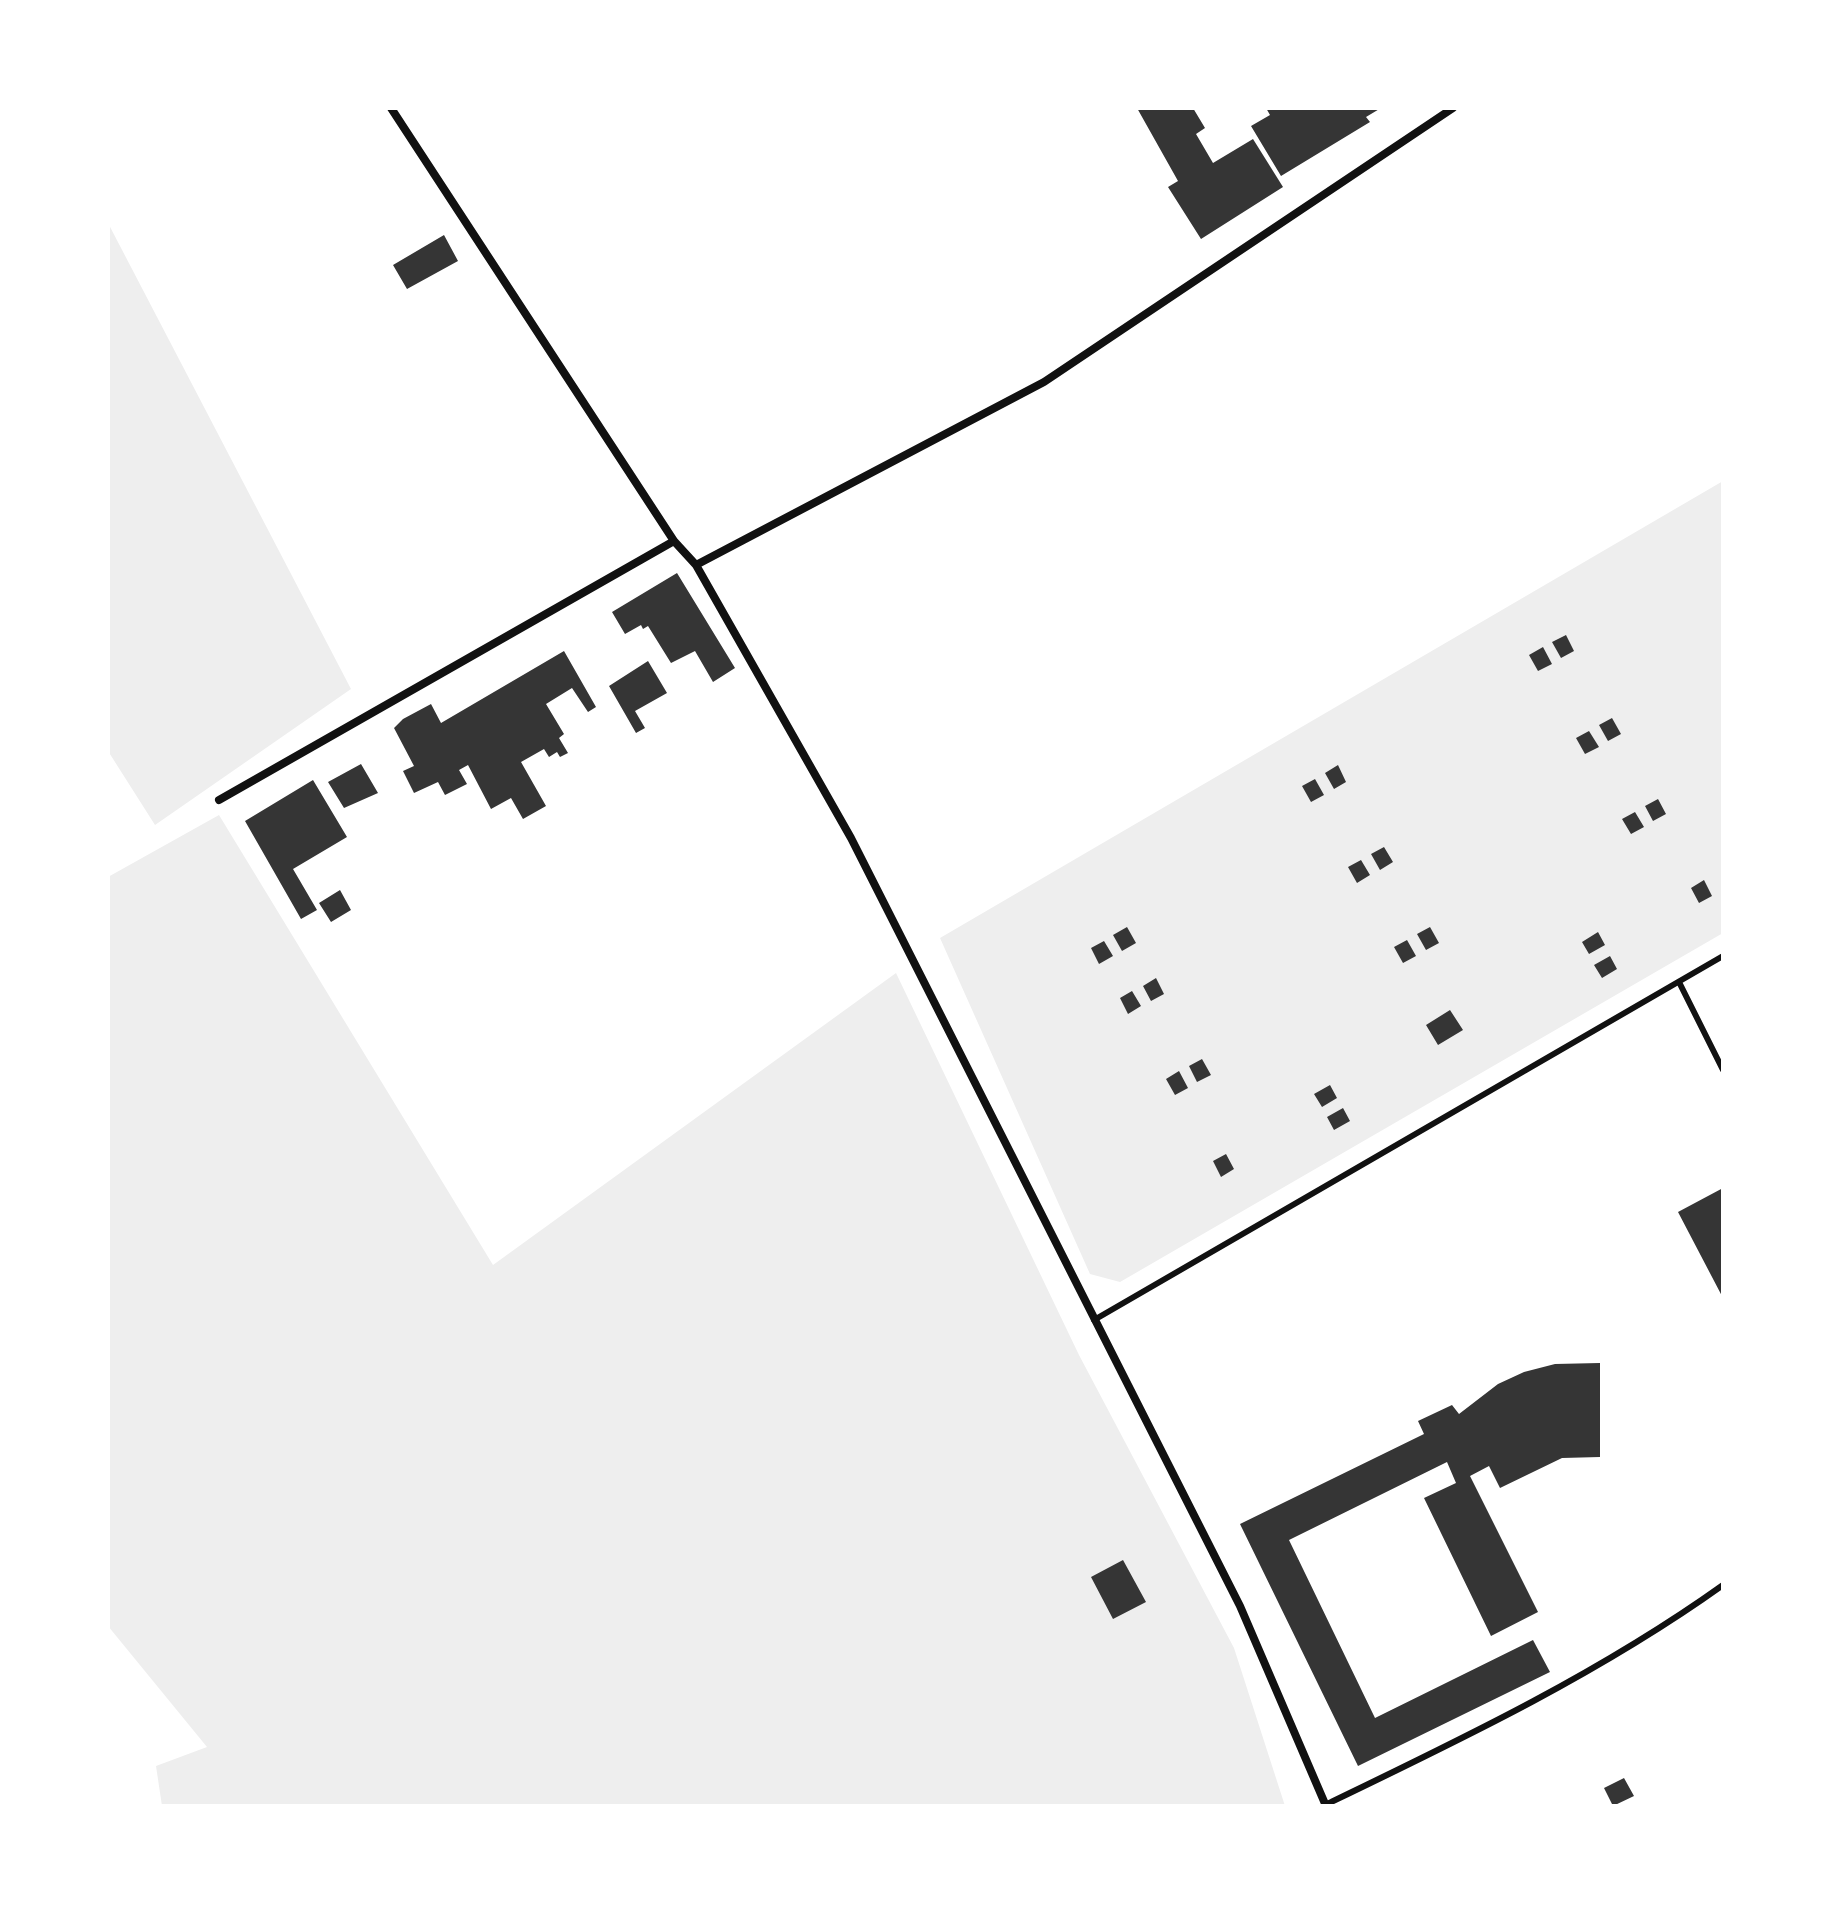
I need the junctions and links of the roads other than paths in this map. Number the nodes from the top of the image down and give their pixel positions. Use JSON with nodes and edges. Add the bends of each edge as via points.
{"nodes":[{"id":1,"x":391,"y":108,"type":"edge"},
{"id":2,"x":1453,"y":108,"type":"edge"},
{"id":3,"x":674,"y":541,"type":"junction"},
{"id":4,"x":696,"y":565,"type":"junction"},
{"id":5,"x":219,"y":800,"type":"dead end"},
{"id":6,"x":1723,"y":956,"type":"edge"},
{"id":7,"x":1679,"y":982,"type":"junction"},
{"id":8,"x":1723,"y":1070,"type":"edge"},
{"id":9,"x":1094,"y":1320,"type":"junction"},
{"id":10,"x":1723,"y":1585,"type":"edge"},
{"id":11,"x":1326,"y":1806,"type":"edge"}],
"edges":[{"from":1,"to":3,"type":"street"},
{"from":2,"to":4,"type":"street","via":[[1044,382]]},
{"from":3,"to":4,"type":"street"},
{"from":3,"to":5,"type":"street"},
{"from":4,"to":9,"type":"street","via":[[851,838]]},
{"from":6,"to":7,"type":"lane"},
{"from":7,"to":8,"type":"lane"},
{"from":7,"to":9,"type":"lane"},
{"from":9,"to":11,"type":"street","via":[[1240,1606]]},
{"from":10,"to":11,"type":"lane","via":[[1660,1630],[1549,1692]]}]}
